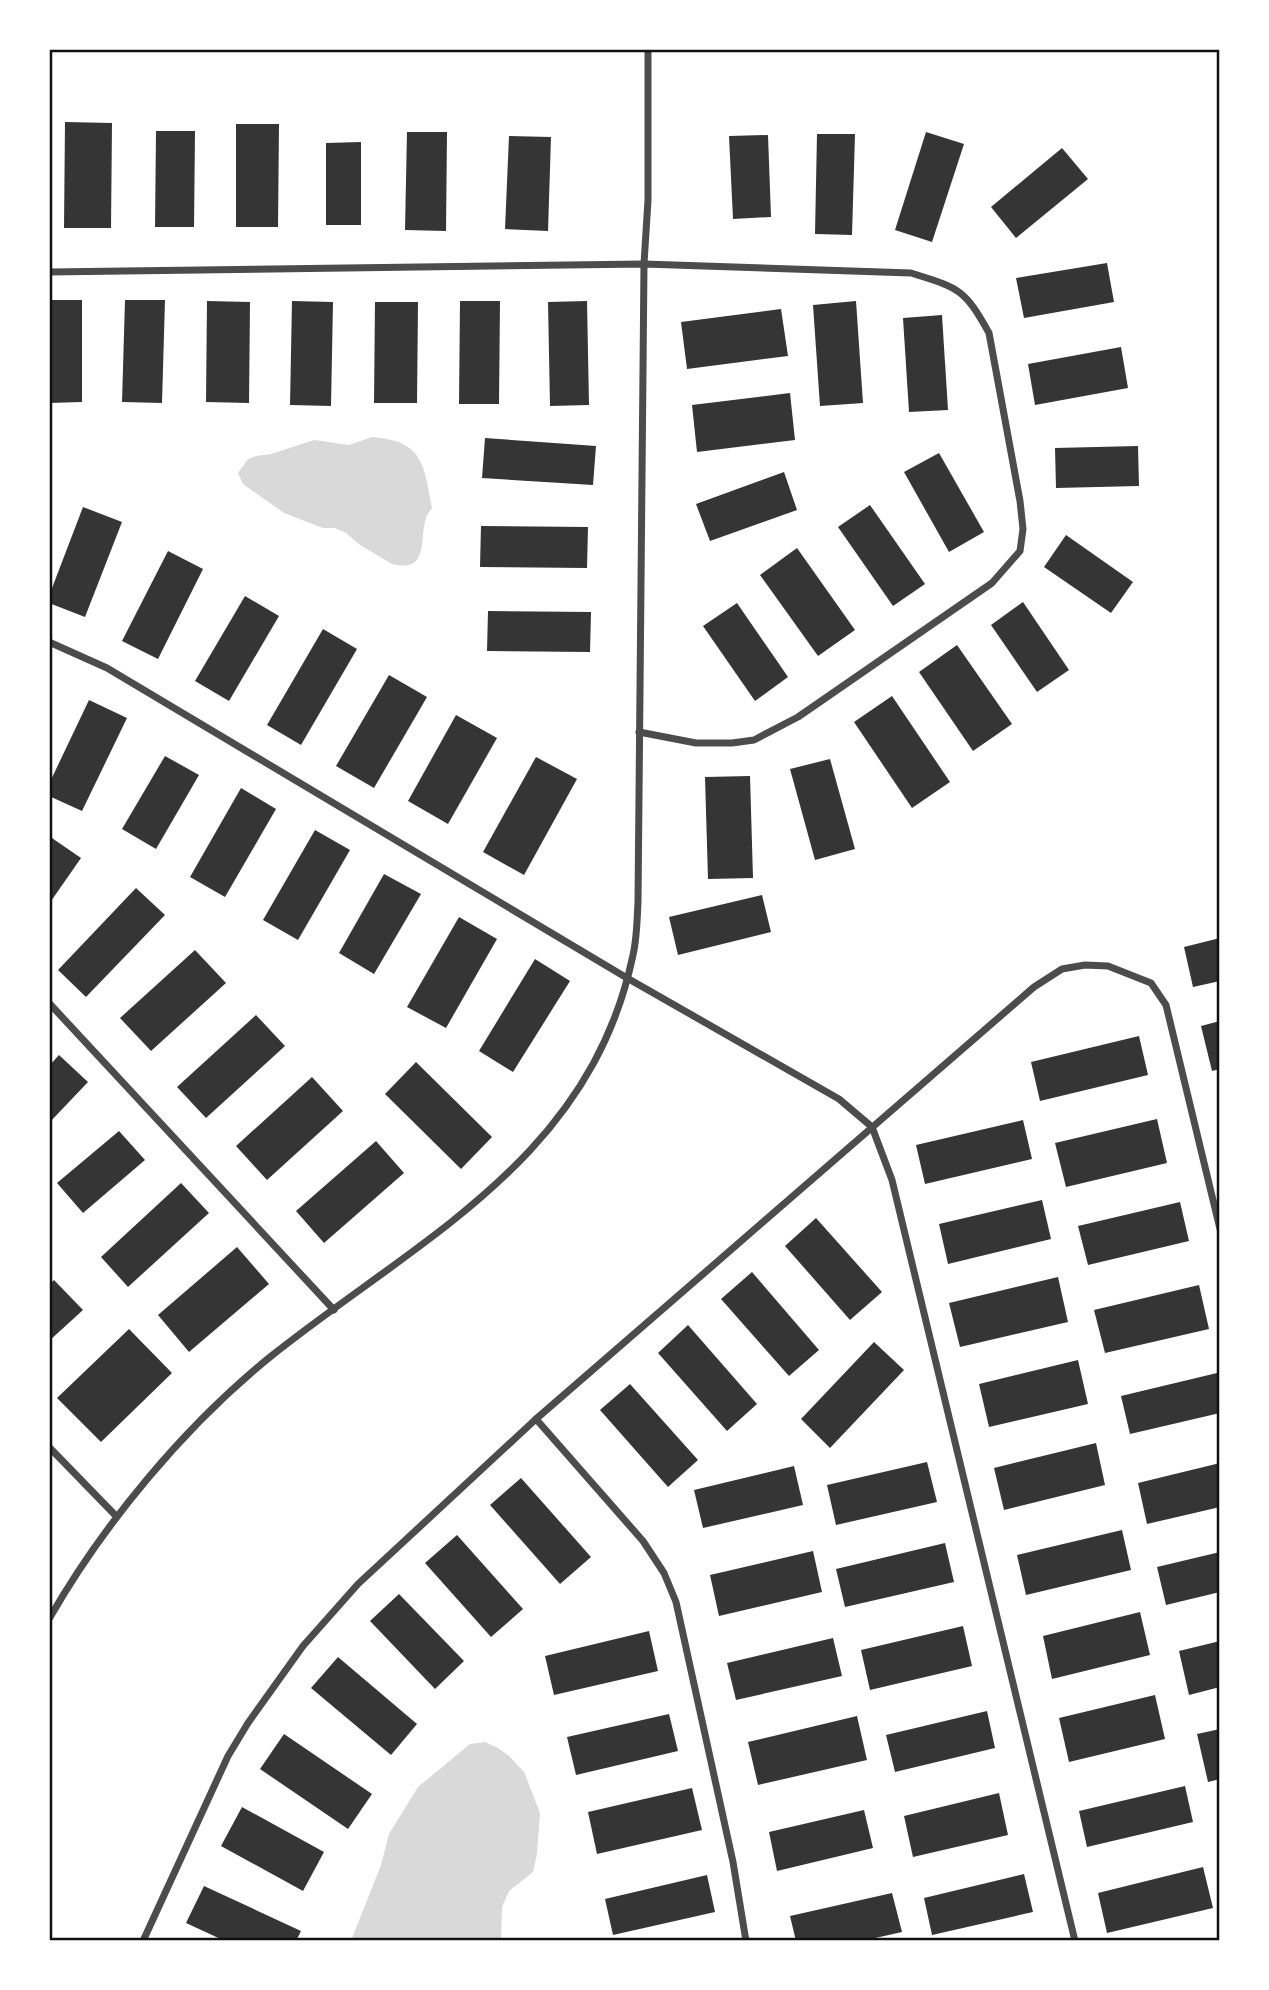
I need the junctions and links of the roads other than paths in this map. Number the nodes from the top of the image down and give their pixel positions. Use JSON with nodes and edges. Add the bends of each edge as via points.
{"nodes":[{"id":1,"x":648,"y":49,"type":"edge"},
{"id":2,"x":644,"y":264,"type":"junction"},
{"id":3,"x":49,"y":272,"type":"edge"},
{"id":4,"x":49,"y":642,"type":"edge"},
{"id":5,"x":639,"y":732,"type":"junction"},
{"id":6,"x":627,"y":978,"type":"junction"},
{"id":7,"x":49,"y":1003,"type":"edge"},
{"id":8,"x":872,"y":1127,"type":"junction"},
{"id":9,"x":1220,"y":1229,"type":"edge"},
{"id":10,"x":334,"y":1310,"type":"junction"},
{"id":11,"x":536,"y":1419,"type":"junction"},
{"id":12,"x":49,"y":1447,"type":"edge"},
{"id":13,"x":116,"y":1516,"type":"junction"},
{"id":14,"x":49,"y":1619,"type":"edge"},
{"id":15,"x":144,"y":1941,"type":"edge"},
{"id":16,"x":746,"y":1941,"type":"edge"},
{"id":17,"x":1075,"y":1941,"type":"edge"}],
"edges":[{"from":1,"to":2,"type":"street"},
{"from":2,"to":3,"type":"street"},
{"from":2,"to":5,"type":"street"},
{"from":2,"to":5,"type":"street","via":[[911,273],[962,292],[989,332],[1023,529],[1020,551],[992,583],[798,717],[754,740],[732,743],[696,743]]},
{"from":4,"to":6,"type":"street","via":[[107,668]]},
{"from":5,"to":6,"type":"street","via":[[638,902]]},
{"from":6,"to":8,"type":"street","via":[[839,1099]]},
{"from":6,"to":10,"type":"street","via":[[599,1053],[560,1117],[485,1196]]},
{"from":7,"to":10,"type":"street"},
{"from":8,"to":9,"type":"street","via":[[1034,987],[1062,969],[1108,966],[1151,983],[1166,1005]]},
{"from":8,"to":11,"type":"street"},
{"from":8,"to":17,"type":"street","via":[[892,1180]]},
{"from":10,"to":13,"type":"street","via":[[270,1357],[222,1401]]},
{"from":11,"to":15,"type":"street","via":[[358,1584],[269,1691],[228,1756]]},
{"from":11,"to":16,"type":"street","via":[[643,1541],[668,1582],[727,1836]]},
{"from":12,"to":13,"type":"street"},
{"from":13,"to":14,"type":"street"}]}
